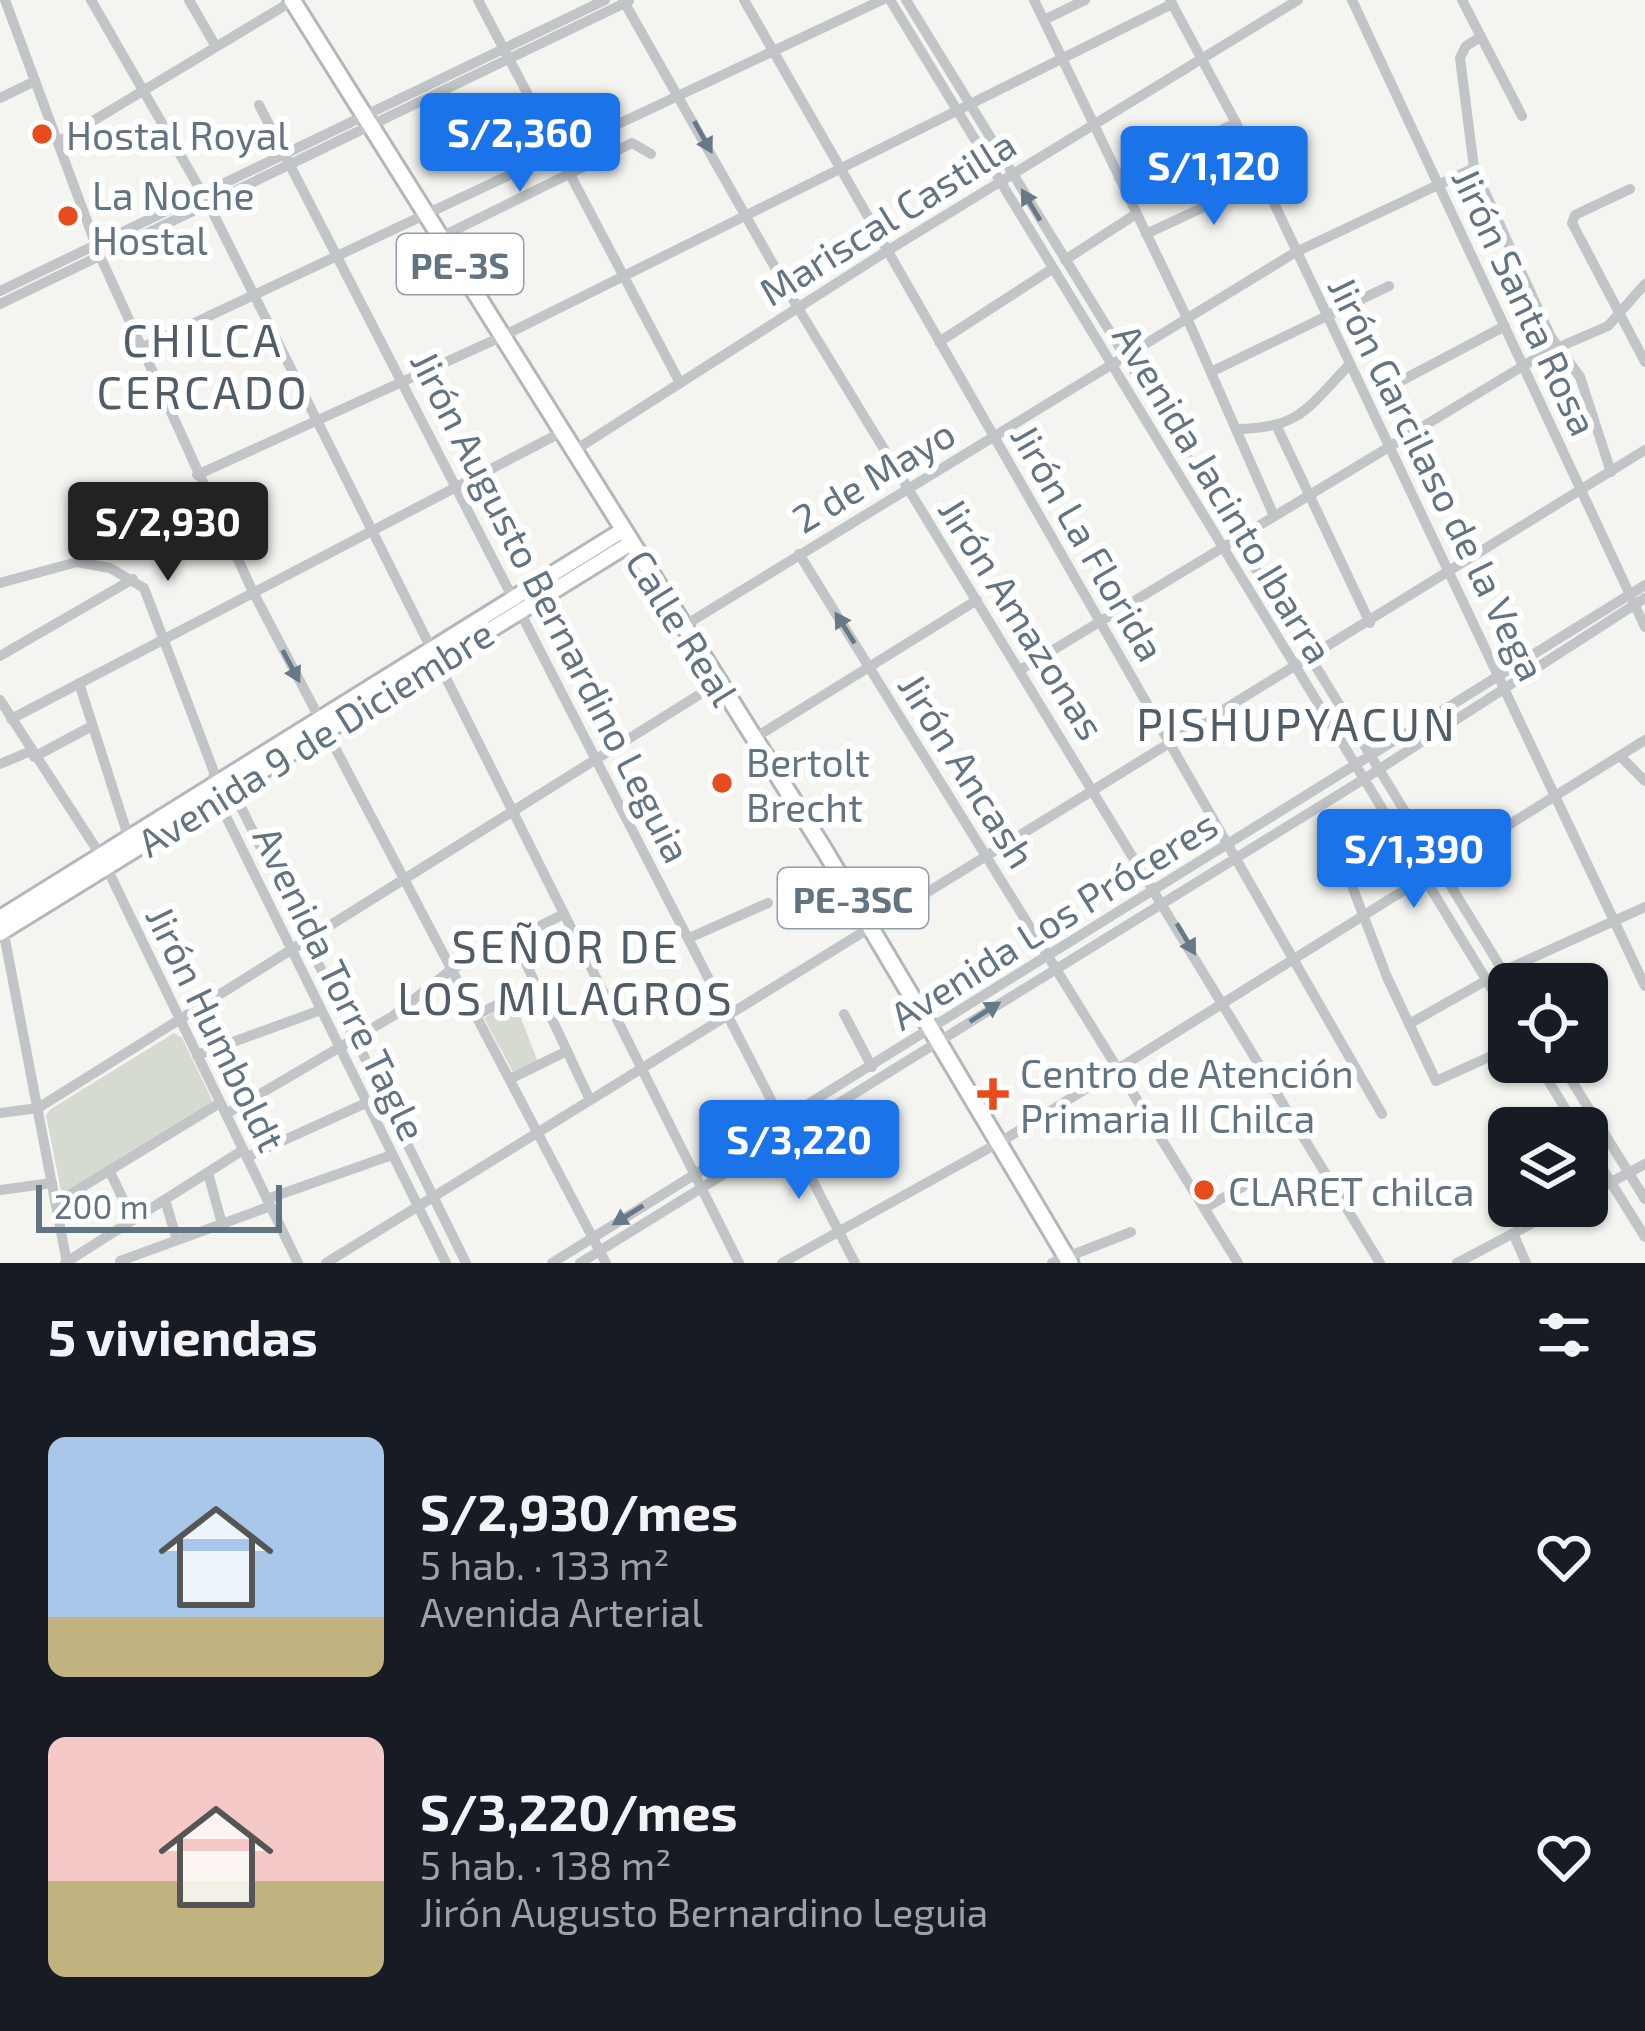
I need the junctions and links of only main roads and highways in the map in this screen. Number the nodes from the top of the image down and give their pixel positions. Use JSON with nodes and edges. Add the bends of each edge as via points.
{"nodes":[{"id":1,"x":293,"y":0,"type":"edge"},
{"id":2,"x":627,"y":537,"type":"junction"},
{"id":3,"x":221,"y":786,"type":"junction"},
{"id":4,"x":103,"y":861,"type":"junction"},
{"id":5,"x":1,"y":925,"type":"edge"},
{"id":6,"x":1073,"y":1260,"type":"edge"}],
"edges":[{"from":1,"to":2,"type":"highway","name":"Calle Real","number":"PE-3S"},
{"from":2,"to":3,"type":"main road","name":"Avenida 9 de Diciembre"},
{"from":2,"to":6,"type":"highway","name":"Calle Real","number":"PE-3SC"},
{"from":3,"to":4,"type":"main road","name":"Avenida 9 de Diciembre"},
{"from":3,"to":4,"type":"main road","name":"Avenida 9 de Diciembre"},
{"from":4,"to":5,"type":"main road","name":"Avenida 9 de Diciembre"}]}
